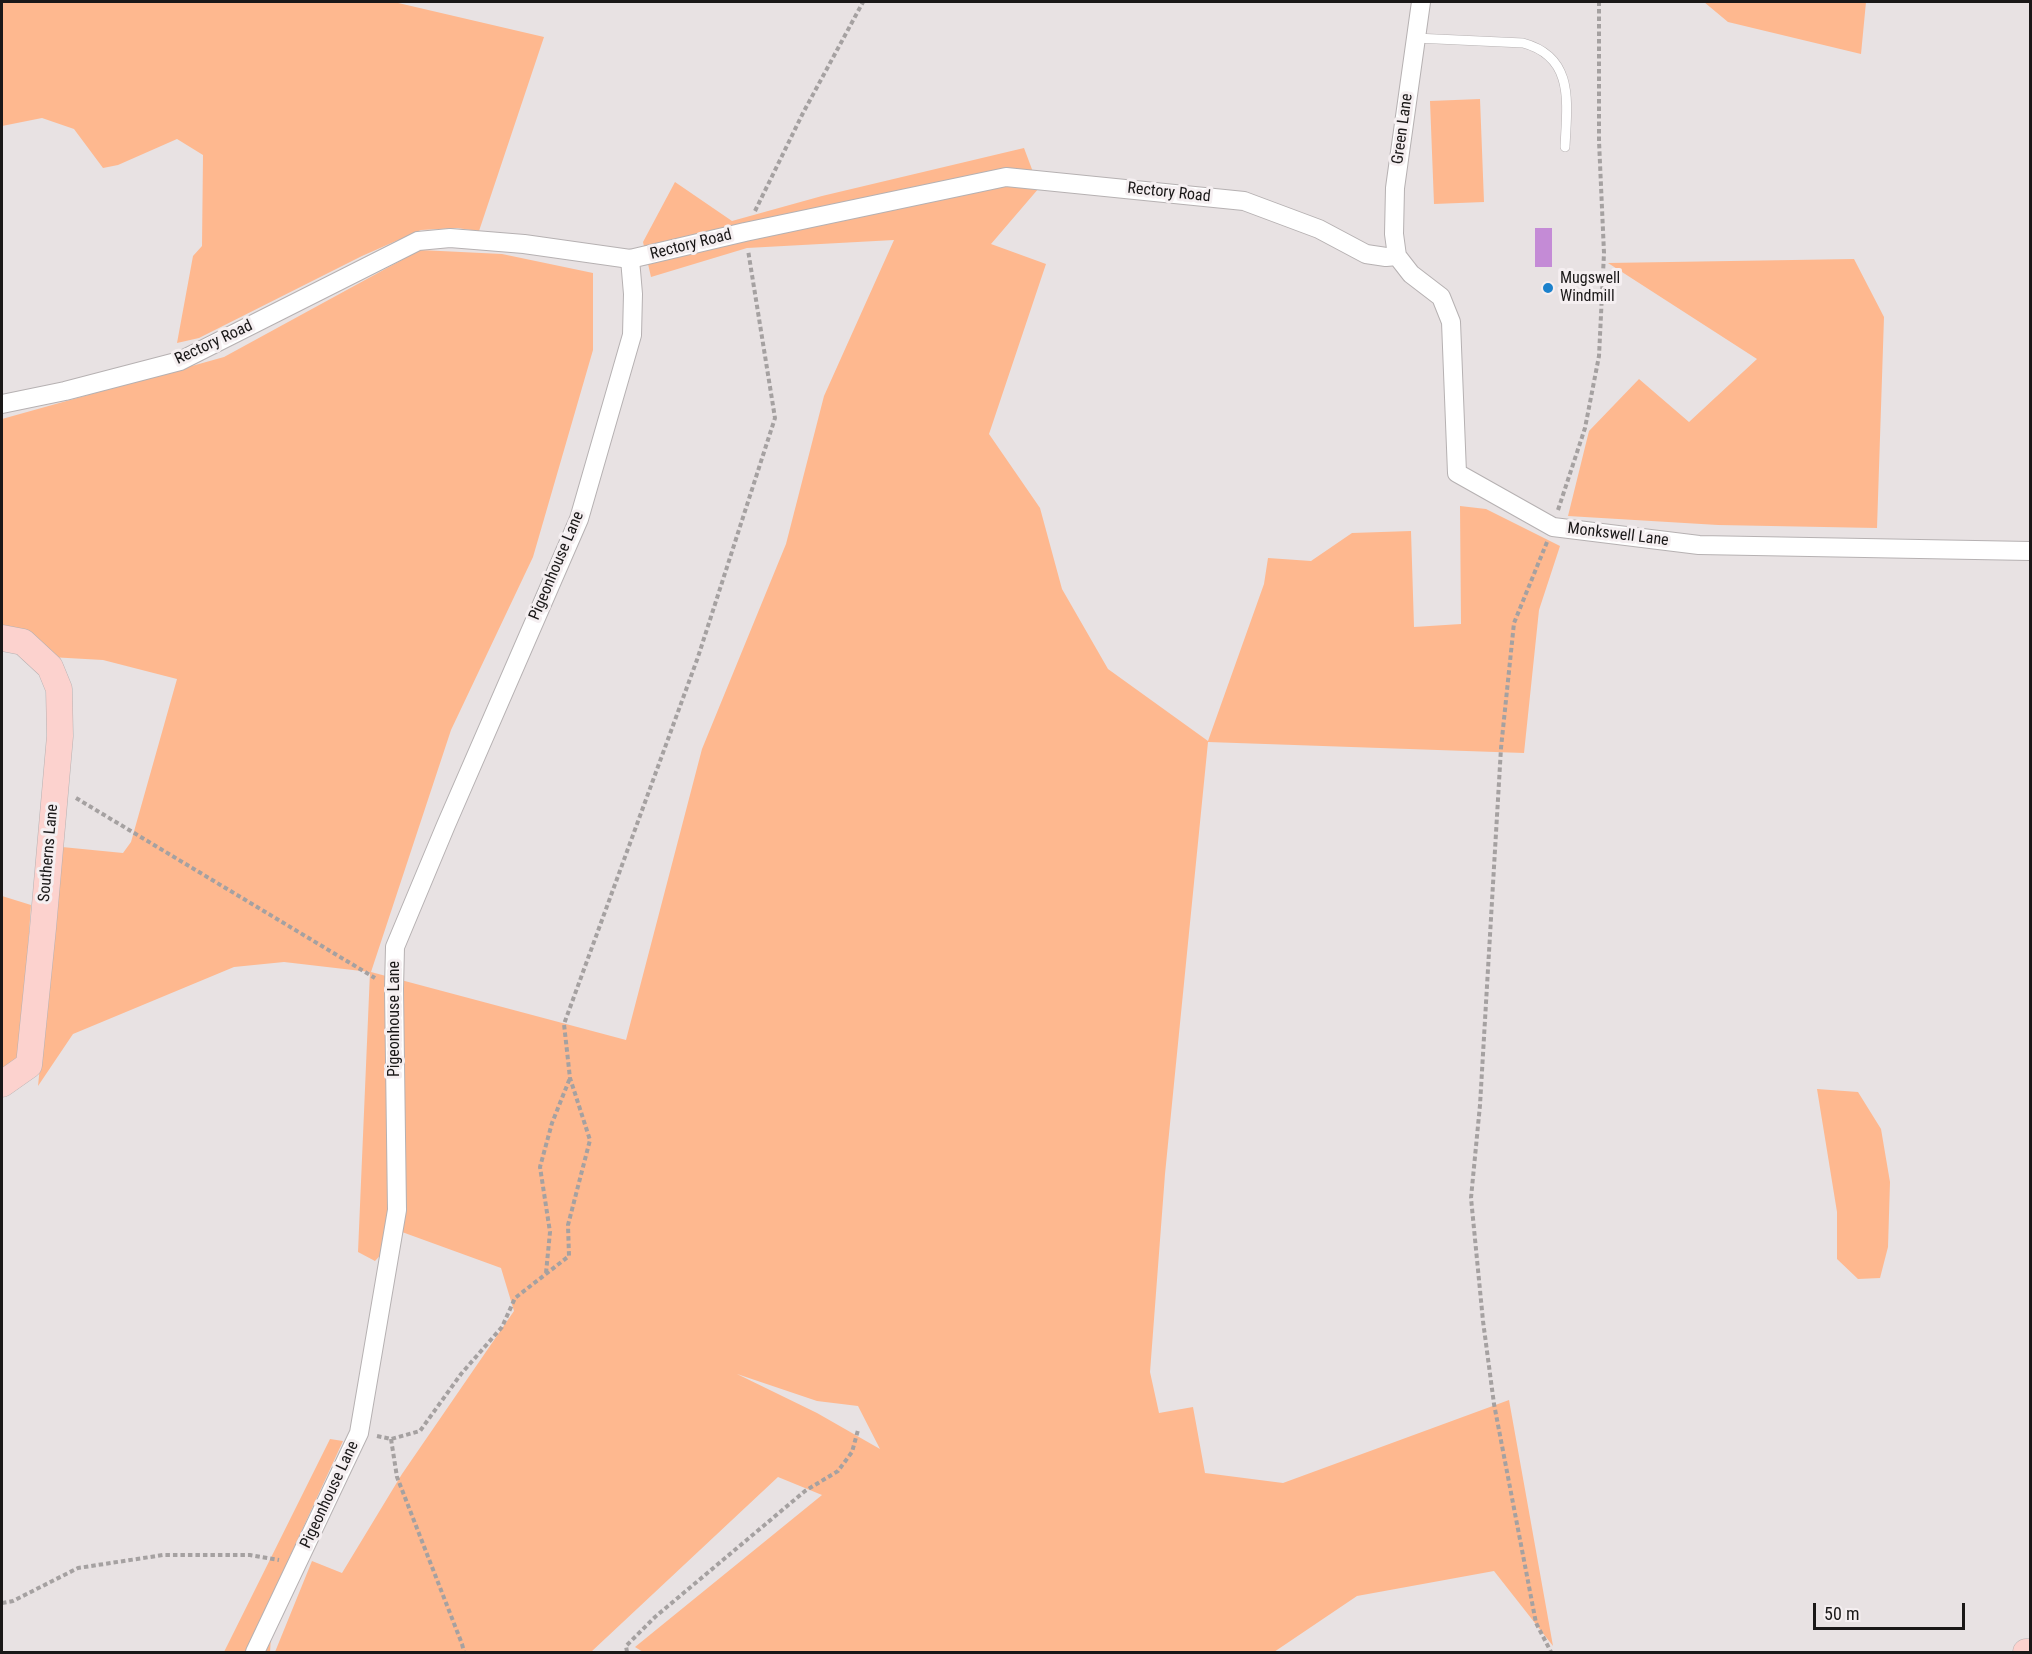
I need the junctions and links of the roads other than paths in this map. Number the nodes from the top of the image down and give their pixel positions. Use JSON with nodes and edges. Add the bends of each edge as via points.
{"nodes":[{"id":1,"x":1422,"y":2,"type":"edge"},
{"id":2,"x":1415,"y":38,"type":"junction"},
{"id":3,"x":1565,"y":147,"type":"dead end"},
{"id":4,"x":1397,"y":256,"type":"junction"},
{"id":5,"x":630,"y":260,"type":"junction"},
{"id":6,"x":2,"y":404,"type":"edge"},
{"id":7,"x":2031,"y":551,"type":"edge"},
{"id":8,"x":2,"y":638,"type":"edge"},
{"id":9,"x":2,"y":1084,"type":"edge"},
{"id":10,"x":2031,"y":1652,"type":"edge"},
{"id":11,"x":255,"y":1653,"type":"edge"},
{"id":12,"x":2026,"y":1653,"type":"edge"}],
"edges":[{"from":1,"to":2,"type":"street","name":"Green Lane"},
{"from":2,"to":3,"type":"lane","via":[[1513,42],[1539,47],[1559,68],[1566,91]]},
{"from":2,"to":4,"type":"street","name":"Green Lane","via":[[1395,188]]},
{"from":4,"to":5,"type":"street","name":"Rectory Road","via":[[1366,254],[1319,229],[1244,201],[1006,177]]},
{"from":4,"to":7,"type":"street","name":"Monkswell Lane","via":[[1411,274],[1441,297],[1451,322],[1457,473],[1553,527],[1699,545]]},
{"from":5,"to":6,"type":"street","name":"Rectory Road","via":[[503,242],[450,238],[418,241],[180,361]]},
{"from":5,"to":11,"type":"street","name":"Pigeonhouse Lane","via":[[632,335],[579,519],[395,947],[397,1210],[359,1433]]},
{"from":8,"to":9,"type":"street","name":"Southerns Lane","via":[[23,642],[50,667],[59,689],[60,735],[28,1065]]},
{"from":10,"to":12,"type":"street"}]}
